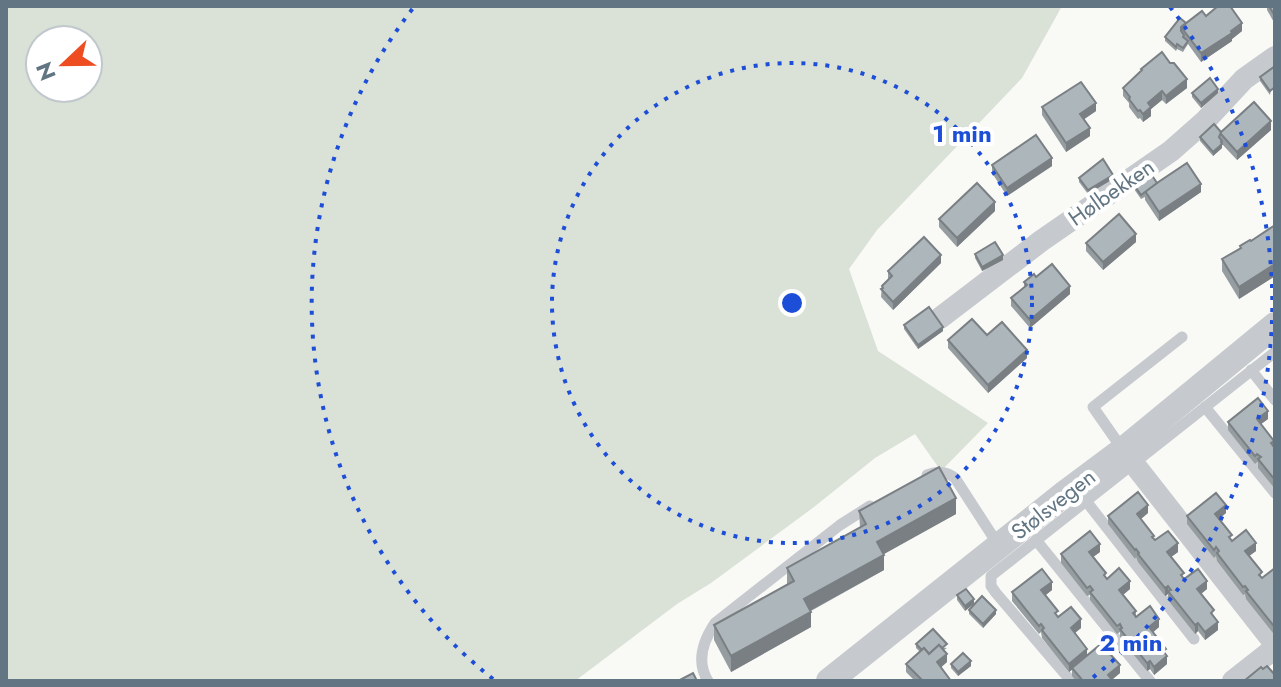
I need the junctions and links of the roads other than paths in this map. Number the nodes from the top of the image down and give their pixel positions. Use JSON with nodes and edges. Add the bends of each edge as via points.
{"nodes":[{"id":1,"x":1275,"y":57,"type":"edge"},
{"id":2,"x":940,"y":318,"type":"edge"},
{"id":3,"x":1275,"y":325,"type":"edge"},
{"id":4,"x":1182,"y":337,"type":"dead end"},
{"id":5,"x":1275,"y":352,"type":"edge"},
{"id":6,"x":1251,"y":370,"type":"junction"},
{"id":7,"x":1275,"y":400,"type":"edge"},
{"id":8,"x":1205,"y":407,"type":"junction"},
{"id":9,"x":1128,"y":457,"type":"junction"},
{"id":10,"x":914,"y":481,"type":"edge"},
{"id":11,"x":1275,"y":493,"type":"edge"},
{"id":12,"x":886,"y":496,"type":"edge"},
{"id":13,"x":1086,"y":501,"type":"junction"},
{"id":14,"x":1036,"y":540,"type":"junction"},
{"id":15,"x":1000,"y":546,"type":"junction"},
{"id":16,"x":1194,"y":639,"type":"dead end"},
{"id":17,"x":1275,"y":646,"type":"edge"},
{"id":18,"x":708,"y":681,"type":"edge"},
{"id":19,"x":829,"y":681,"type":"edge"},
{"id":20,"x":1071,"y":681,"type":"edge"},
{"id":21,"x":1150,"y":681,"type":"edge"},
{"id":22,"x":1233,"y":681,"type":"edge"}],
"edges":[{"from":1,"to":2,"type":"street","name":"Hølbekken","via":[[1244,79],[1171,151]]},
{"from":3,"to":9,"type":"street","name":"Stølsvegen"},
{"from":4,"to":9,"type":"lane","via":[[1093,407]]},
{"from":5,"to":6,"type":"lane"},
{"from":6,"to":7,"type":"lane"},
{"from":6,"to":8,"type":"lane"},
{"from":8,"to":9,"type":"lane"},
{"from":8,"to":11,"type":"lane"},
{"from":9,"to":13,"type":"lane"},
{"from":9,"to":15,"type":"street","name":"Stølsvegen","via":[[1064,494]]},
{"from":9,"to":17,"type":"street"},
{"from":10,"to":15,"type":"lane","via":[[940,472],[955,478]]},
{"from":12,"to":18,"type":"lane","via":[[840,525],[715,623],[696,672]]},
{"from":13,"to":14,"type":"lane"},
{"from":13,"to":16,"type":"lane"},
{"from":14,"to":20,"type":"lane","via":[[996,570],[991,586]]},
{"from":14,"to":21,"type":"lane"},
{"from":15,"to":19,"type":"street","name":"Stølsvegen"},
{"from":17,"to":22,"type":"street"}]}
